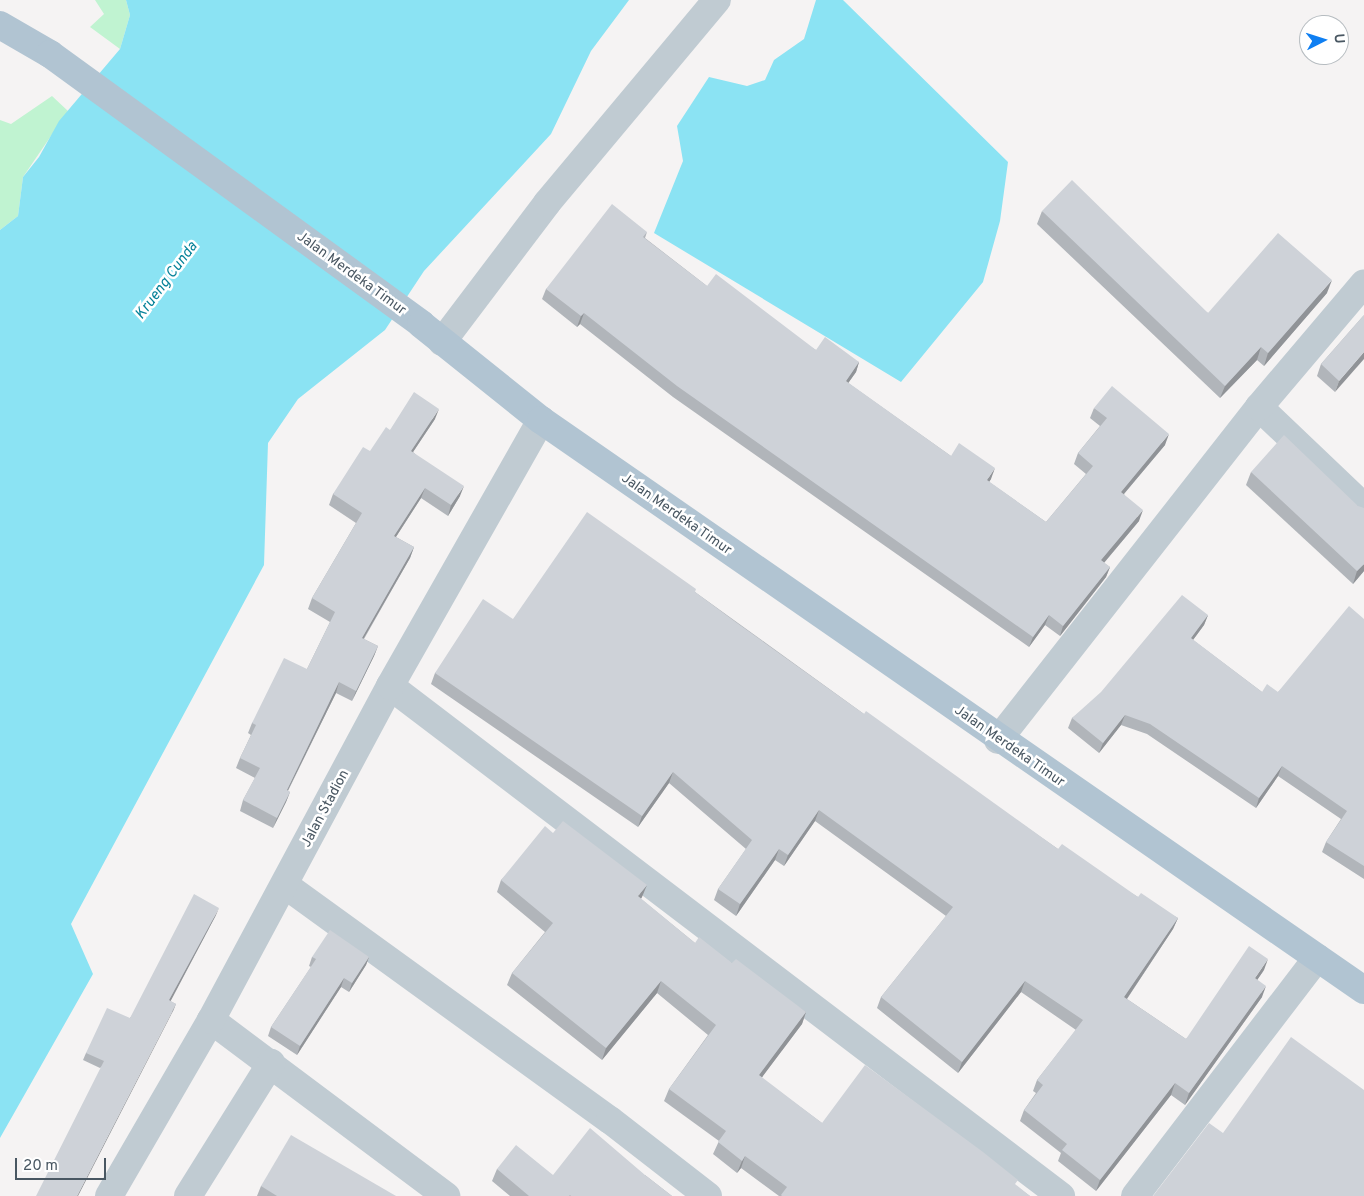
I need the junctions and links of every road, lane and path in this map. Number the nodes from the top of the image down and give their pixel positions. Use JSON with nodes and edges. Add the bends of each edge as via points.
{"nodes":[{"id":1,"x":717,"y":0,"type":"edge"},
{"id":2,"x":0,"y":25,"type":"edge"},
{"id":3,"x":1360,"y":296,"type":"edge"},
{"id":4,"x":442,"y":342,"type":"junction"},
{"id":5,"x":1258,"y":407,"type":"junction"},
{"id":6,"x":541,"y":420,"type":"junction"},
{"id":7,"x":1364,"y":507,"type":"edge"},
{"id":8,"x":390,"y":686,"type":"junction"},
{"id":9,"x":998,"y":740,"type":"junction"},
{"id":10,"x":286,"y":885,"type":"junction"},
{"id":11,"x":1317,"y":958,"type":"junction"},
{"id":12,"x":1364,"y":990,"type":"edge"},
{"id":13,"x":211,"y":1020,"type":"junction"},
{"id":14,"x":271,"y":1063,"type":"junction"},
{"id":15,"x":108,"y":1196,"type":"edge"},
{"id":16,"x":188,"y":1196,"type":"edge"},
{"id":17,"x":446,"y":1196,"type":"edge"},
{"id":18,"x":708,"y":1196,"type":"edge"},
{"id":19,"x":1061,"y":1196,"type":"edge"},
{"id":20,"x":1135,"y":1196,"type":"edge"}],
"edges":[{"from":1,"to":4,"type":"street","via":[[547,203]]},
{"from":2,"to":4,"type":"main road","name":"Jalan Merdeka Timur","via":[[50,54]]},
{"from":3,"to":5,"type":"street"},
{"from":4,"to":6,"type":"main road","name":"Jalan Merdeka Timur"},
{"from":5,"to":7,"type":"street"},
{"from":5,"to":9,"type":"street"},
{"from":6,"to":8,"type":"street","name":"Jalan Stadion"},
{"from":6,"to":9,"type":"main road","name":"Jalan Merdeka Timur"},
{"from":8,"to":10,"type":"street","name":"Jalan Stadion"},
{"from":8,"to":19,"type":"street"},
{"from":9,"to":11,"type":"main road","name":"Jalan Merdeka Timur"},
{"from":10,"to":13,"type":"street","name":"Jalan Stadion"},
{"from":10,"to":18,"type":"street","via":[[610,1120]]},
{"from":11,"to":12,"type":"main road","name":"Jalan Merdeka Timur"},
{"from":11,"to":20,"type":"street"},
{"from":13,"to":14,"type":"street"},
{"from":13,"to":15,"type":"street","name":"Jalan Stadion"},
{"from":14,"to":16,"type":"street"},
{"from":14,"to":17,"type":"street"}]}
